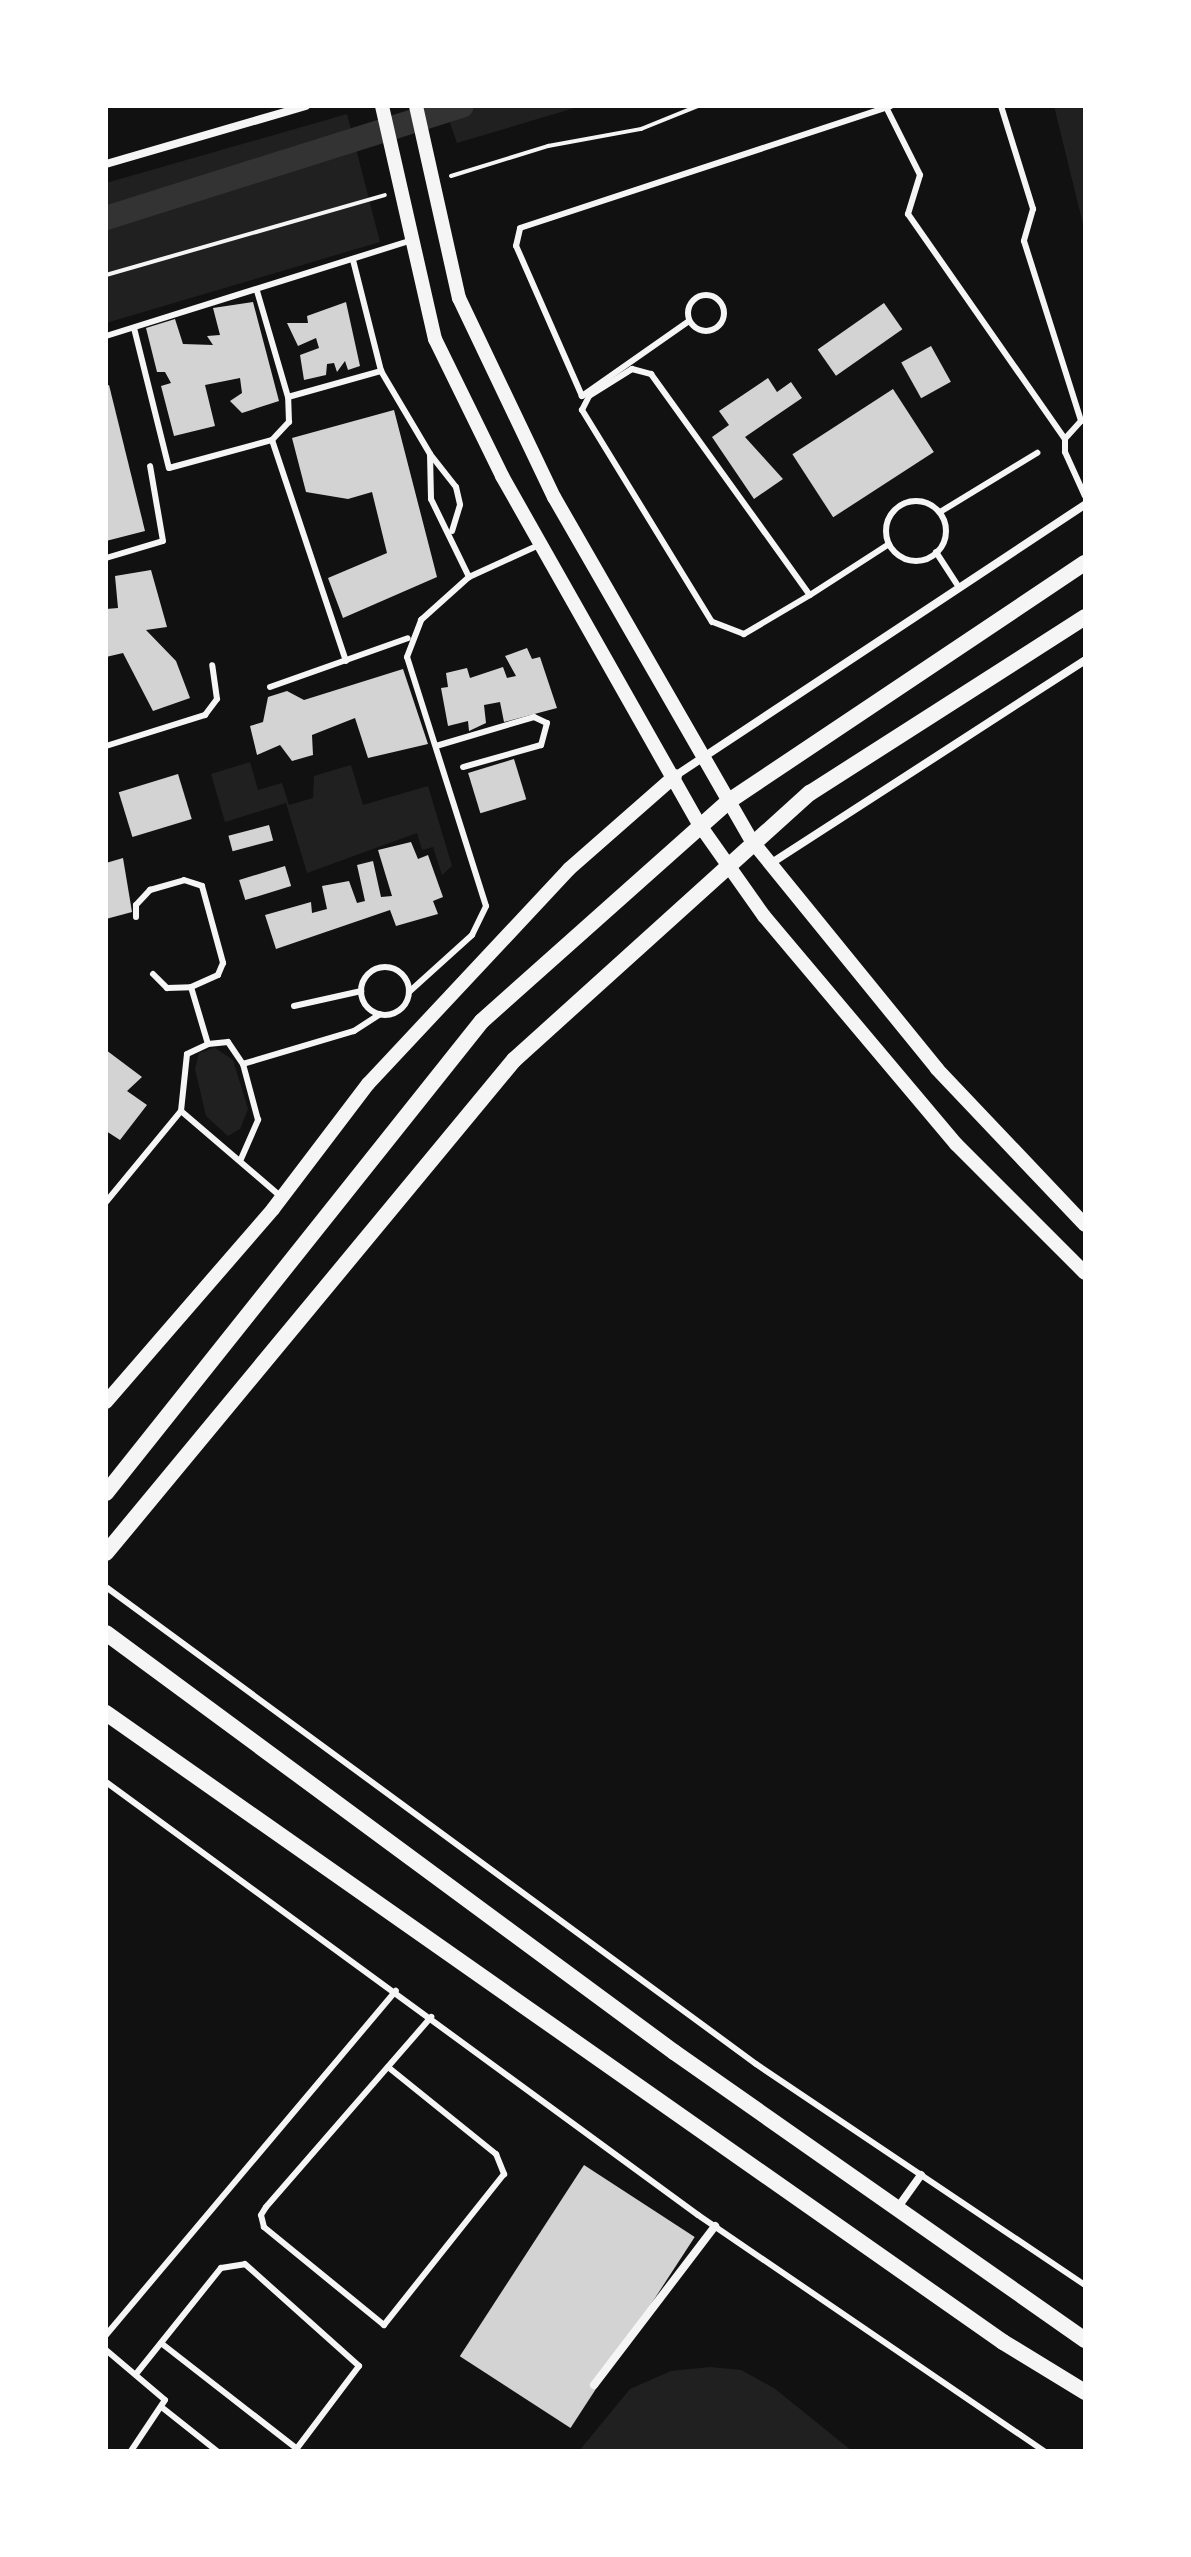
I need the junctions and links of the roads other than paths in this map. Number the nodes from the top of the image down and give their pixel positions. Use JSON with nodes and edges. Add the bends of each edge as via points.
{"nodes":[{"id":1,"x":306,"y":106,"type":"edge"},
{"id":2,"x":382,"y":106,"type":"edge"},
{"id":3,"x":416,"y":106,"type":"edge"},
{"id":4,"x":1001,"y":106,"type":"edge"},
{"id":5,"x":888,"y":107,"type":"edge"},
{"id":6,"x":106,"y":164,"type":"edge"},
{"id":7,"x":413,"y":240,"type":"junction"},
{"id":8,"x":353,"y":260,"type":"junction"},
{"id":9,"x":257,"y":291,"type":"junction"},
{"id":10,"x":689,"y":321,"type":"junction"},
{"id":11,"x":134,"y":328,"type":"junction"},
{"id":12,"x":106,"y":336,"type":"edge"},
{"id":13,"x":381,"y":371,"type":"junction"},
{"id":14,"x":288,"y":397,"type":"junction"},
{"id":15,"x":1083,"y":424,"type":"edge"},
{"id":16,"x":1065,"y":439,"type":"junction"},
{"id":17,"x":272,"y":440,"type":"junction"},
{"id":18,"x":1037,"y":453,"type":"dead end"},
{"id":19,"x":430,"y":454,"type":"junction"},
{"id":20,"x":150,"y":466,"type":"dead end"},
{"id":21,"x":1081,"y":474,"type":"edge"},
{"id":22,"x":1085,"y":496,"type":"edge"},
{"id":23,"x":1085,"y":505,"type":"edge"},
{"id":24,"x":940,"y":512,"type":"junction"},
{"id":25,"x":452,"y":531,"type":"junction"},
{"id":26,"x":542,"y":544,"type":"junction"},
{"id":27,"x":889,"y":544,"type":"junction"},
{"id":28,"x":936,"y":552,"type":"junction"},
{"id":29,"x":106,"y":558,"type":"edge"},
{"id":30,"x":1085,"y":563,"type":"edge"},
{"id":31,"x":469,"y":577,"type":"junction"},
{"id":32,"x":957,"y":584,"type":"junction"},
{"id":33,"x":810,"y":595,"type":"junction"},
{"id":34,"x":1085,"y":617,"type":"edge"},
{"id":35,"x":408,"y":638,"type":"junction"},
{"id":36,"x":1085,"y":660,"type":"edge"},
{"id":37,"x":346,"y":661,"type":"junction"},
{"id":38,"x":212,"y":665,"type":"dead end"},
{"id":39,"x":270,"y":687,"type":"dead end"},
{"id":40,"x":106,"y":746,"type":"edge"},
{"id":41,"x":436,"y":746,"type":"junction"},
{"id":42,"x":704,"y":755,"type":"junction"},
{"id":43,"x":463,"y":767,"type":"dead end"},
{"id":44,"x":675,"y":776,"type":"junction"},
{"id":45,"x":729,"y":801,"type":"junction"},
{"id":46,"x":699,"y":824,"type":"junction"},
{"id":47,"x":752,"y":841,"type":"junction"},
{"id":48,"x":727,"y":862,"type":"junction"},
{"id":49,"x":769,"y":864,"type":"junction"},
{"id":50,"x":136,"y":917,"type":"dead end"},
{"id":51,"x":153,"y":974,"type":"dead end"},
{"id":52,"x":191,"y":987,"type":"junction"},
{"id":53,"x":361,"y":991,"type":"junction"},
{"id":54,"x":409,"y":992,"type":"junction"},
{"id":55,"x":294,"y":1006,"type":"dead end"},
{"id":56,"x":380,"y":1014,"type":"junction"},
{"id":57,"x":208,"y":1044,"type":"junction"},
{"id":58,"x":243,"y":1064,"type":"junction"},
{"id":59,"x":181,"y":1111,"type":"junction"},
{"id":60,"x":241,"y":1159,"type":"junction"},
{"id":61,"x":282,"y":1197,"type":"junction"},
{"id":62,"x":106,"y":1202,"type":"edge"},
{"id":63,"x":1085,"y":1225,"type":"edge"},
{"id":64,"x":1085,"y":1273,"type":"edge"},
{"id":65,"x":106,"y":1402,"type":"edge"},
{"id":66,"x":106,"y":1493,"type":"edge"},
{"id":67,"x":106,"y":1553,"type":"edge"},
{"id":68,"x":106,"y":1587,"type":"edge"},
{"id":69,"x":106,"y":1633,"type":"edge"},
{"id":70,"x":106,"y":1713,"type":"edge"},
{"id":71,"x":106,"y":1782,"type":"edge"},
{"id":72,"x":396,"y":1991,"type":"junction"},
{"id":73,"x":431,"y":2017,"type":"junction"},
{"id":74,"x":388,"y":2067,"type":"junction"},
{"id":75,"x":921,"y":2175,"type":"junction"},
{"id":76,"x":896,"y":2210,"type":"junction"},
{"id":77,"x":715,"y":2226,"type":"junction"},
{"id":78,"x":1085,"y":2285,"type":"edge"},
{"id":79,"x":106,"y":2335,"type":"edge"},
{"id":80,"x":1085,"y":2340,"type":"edge"},
{"id":81,"x":161,"y":2343,"type":"junction"},
{"id":82,"x":106,"y":2350,"type":"edge"},
{"id":83,"x":136,"y":2374,"type":"junction"},
{"id":84,"x":594,"y":2385,"type":"dead end"},
{"id":85,"x":1085,"y":2392,"type":"edge"},
{"id":86,"x":164,"y":2409,"type":"junction"},
{"id":87,"x":296,"y":2450,"type":"edge"},
{"id":88,"x":131,"y":2451,"type":"edge"},
{"id":89,"x":217,"y":2451,"type":"edge"},
{"id":90,"x":1044,"y":2451,"type":"edge"}],
"edges":[{"from":1,"to":6,"type":"street"},
{"from":2,"to":7,"type":"street"},
{"from":3,"to":42,"type":"street","via":[[459,298],[554,497]]},
{"from":4,"to":15,"type":"lane","via":[[1033,209],[1024,241]]},
{"from":5,"to":10,"type":"lane","via":[[520,228],[516,246],[582,396]]},
{"from":5,"to":16,"type":"lane","via":[[920,175],[908,214]]},
{"from":7,"to":8,"type":"lane"},
{"from":7,"to":26,"type":"street","via":[[435,339]]},
{"from":8,"to":9,"type":"lane"},
{"from":8,"to":13,"type":"lane"},
{"from":9,"to":11,"type":"lane"},
{"from":9,"to":14,"type":"lane"},
{"from":10,"to":10,"type":"lane","via":[[697,297],[723,304],[722,322],[713,330]]},
{"from":11,"to":12,"type":"lane"},
{"from":11,"to":17,"type":"lane","via":[[169,468]]},
{"from":13,"to":14,"type":"lane"},
{"from":13,"to":19,"type":"lane"},
{"from":14,"to":17,"type":"lane","via":[[289,422]]},
{"from":15,"to":16,"type":"lane"},
{"from":16,"to":21,"type":"lane"},
{"from":17,"to":37,"type":"lane"},
{"from":18,"to":24,"type":"lane"},
{"from":19,"to":25,"type":"lane","via":[[431,499]]},
{"from":19,"to":25,"type":"lane","via":[[456,487],[460,505]]},
{"from":20,"to":29,"type":"lane","via":[[163,541]]},
{"from":21,"to":22,"type":"lane"},
{"from":23,"to":32,"type":"street"},
{"from":24,"to":27,"type":"lane","via":[[923,502],[904,503],[887,525]]},
{"from":24,"to":28,"type":"lane","via":[[946,530]]},
{"from":25,"to":31,"type":"lane"},
{"from":26,"to":31,"type":"lane"},
{"from":26,"to":44,"type":"street"},
{"from":27,"to":28,"type":"lane","via":[[913,561]]},
{"from":27,"to":33,"type":"lane"},
{"from":28,"to":32,"type":"lane"},
{"from":30,"to":45,"type":"main road"},
{"from":31,"to":35,"type":"lane"},
{"from":32,"to":42,"type":"street"},
{"from":33,"to":33,"type":"lane","via":[[744,634],[712,622],[582,410],[589,396],[632,369],[651,374]]},
{"from":34,"to":47,"type":"main road","via":[[810,793]]},
{"from":35,"to":37,"type":"lane"},
{"from":35,"to":41,"type":"lane","via":[[407,657]]},
{"from":36,"to":49,"type":"street"},
{"from":37,"to":39,"type":"lane"},
{"from":38,"to":40,"type":"lane","via":[[217,699],[205,715]]},
{"from":41,"to":43,"type":"lane","via":[[534,717],[547,723],[541,745]]},
{"from":41,"to":54,"type":"lane","via":[[486,906],[472,935]]},
{"from":42,"to":44,"type":"street"},
{"from":42,"to":45,"type":"street"},
{"from":44,"to":46,"type":"street"},
{"from":44,"to":61,"type":"street","via":[[569,869],[378,1073]]},
{"from":45,"to":46,"type":"main road"},
{"from":45,"to":47,"type":"street"},
{"from":46,"to":48,"type":"street"},
{"from":46,"to":66,"type":"main road","via":[[482,1021]]},
{"from":47,"to":48,"type":"main road"},
{"from":47,"to":49,"type":"street"},
{"from":48,"to":64,"type":"street","via":[[956,1144]]},
{"from":48,"to":67,"type":"main road","via":[[514,1060]]},
{"from":49,"to":63,"type":"street","via":[[937,1069]]},
{"from":50,"to":52,"type":"lane","via":[[136,905],[150,890],[184,880],[202,886],[223,963],[218,975]]},
{"from":51,"to":52,"type":"lane","via":[[167,988]]},
{"from":52,"to":57,"type":"lane"},
{"from":53,"to":54,"type":"lane","via":[[370,971],[385,967],[404,977]]},
{"from":53,"to":55,"type":"lane"},
{"from":53,"to":56,"type":"lane"},
{"from":54,"to":56,"type":"lane","via":[[396,1012]]},
{"from":56,"to":58,"type":"lane","via":[[354,1031]]},
{"from":57,"to":58,"type":"lane","via":[[228,1042]]},
{"from":57,"to":59,"type":"lane","via":[[184,1061]]},
{"from":58,"to":60,"type":"lane","via":[[258,1120]]},
{"from":59,"to":60,"type":"lane"},
{"from":59,"to":62,"type":"lane"},
{"from":60,"to":61,"type":"lane"},
{"from":61,"to":65,"type":"street"},
{"from":68,"to":75,"type":"lane","via":[[756,2064]]},
{"from":69,"to":76,"type":"main road"},
{"from":70,"to":85,"type":"main road","via":[[1003,2342]]},
{"from":71,"to":72,"type":"lane"},
{"from":72,"to":73,"type":"lane"},
{"from":72,"to":79,"type":"lane"},
{"from":73,"to":74,"type":"lane"},
{"from":73,"to":77,"type":"lane"},
{"from":74,"to":74,"type":"lane","via":[[260,2221],[384,2325],[504,2174],[496,2154]]},
{"from":75,"to":76,"type":"street"},
{"from":75,"to":78,"type":"lane"},
{"from":76,"to":80,"type":"main road"},
{"from":77,"to":84,"type":"street"},
{"from":77,"to":90,"type":"lane"},
{"from":81,"to":83,"type":"lane"},
{"from":81,"to":87,"type":"lane"},
{"from":81,"to":87,"type":"lane","via":[[221,2268],[245,2264],[359,2366]]},
{"from":82,"to":83,"type":"lane"},
{"from":83,"to":86,"type":"lane","via":[[159,2392]]},
{"from":86,"to":88,"type":"lane"},
{"from":86,"to":89,"type":"lane"}]}
